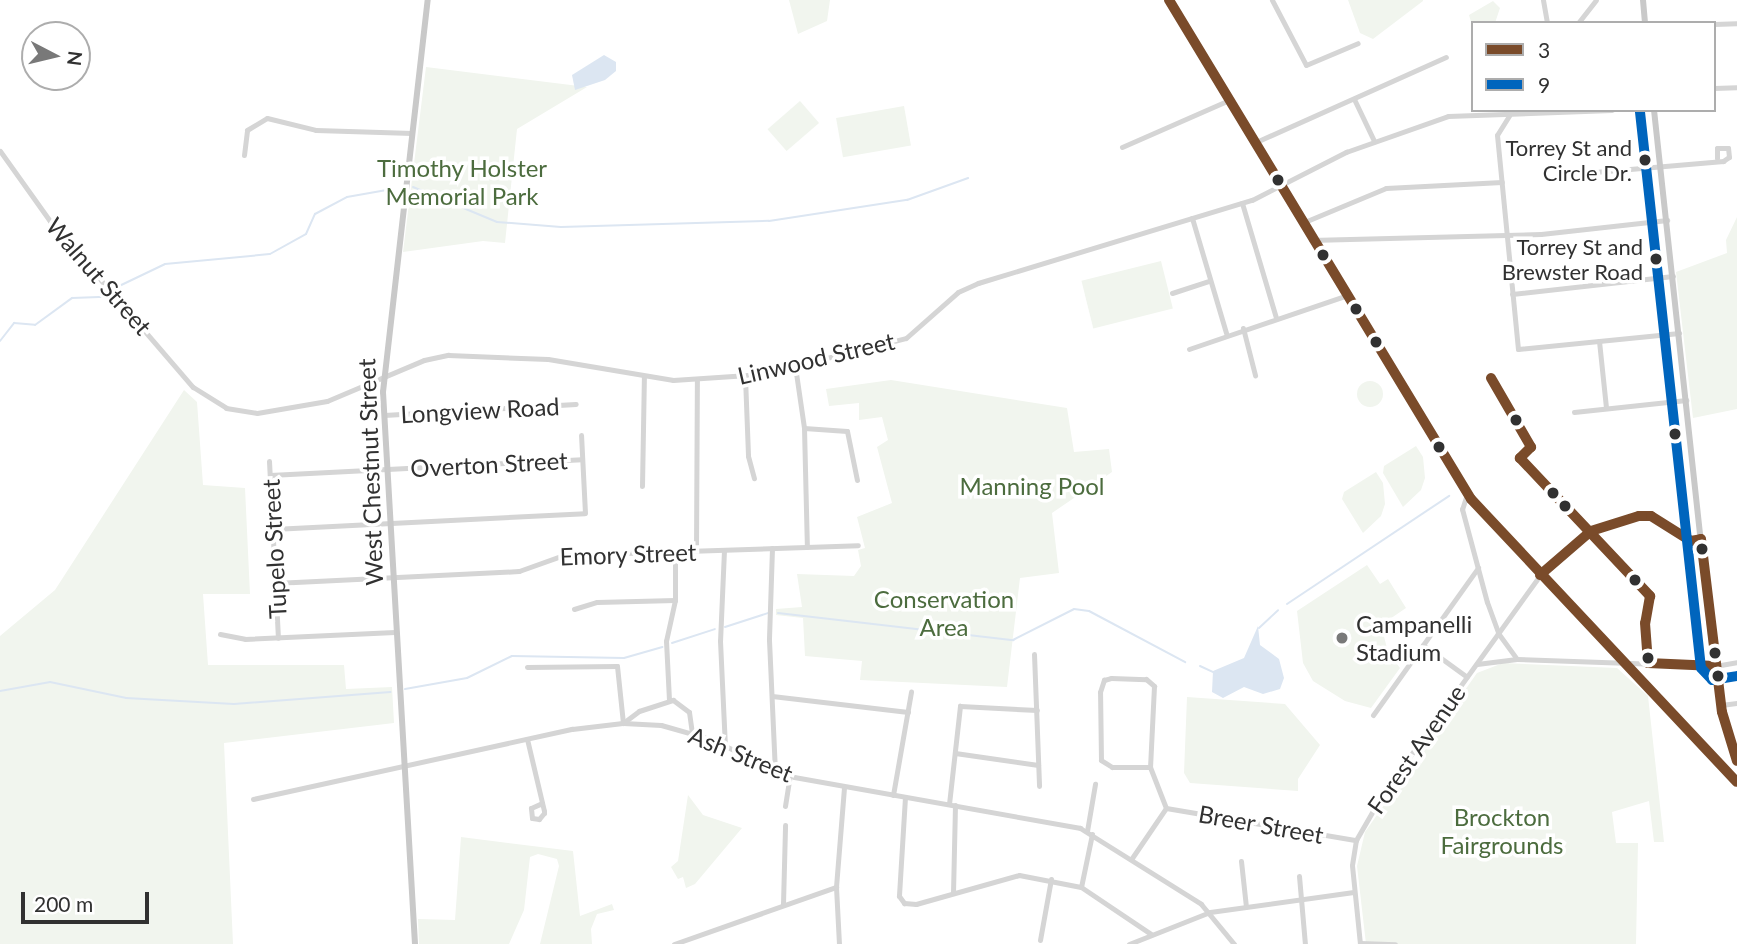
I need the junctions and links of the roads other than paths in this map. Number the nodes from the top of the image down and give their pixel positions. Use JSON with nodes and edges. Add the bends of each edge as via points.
{"nodes":[{"id":1,"x":428,"y":0,"type":"edge"},
{"id":2,"x":1170,"y":0,"type":"edge"},
{"id":3,"x":1272,"y":0,"type":"edge"},
{"id":4,"x":1543,"y":0,"type":"edge"},
{"id":5,"x":1596,"y":0,"type":"edge"},
{"id":6,"x":1643,"y":0,"type":"edge"},
{"id":7,"x":1547,"y":21,"type":"edge"},
{"id":8,"x":1580,"y":21,"type":"edge"},
{"id":9,"x":1645,"y":21,"type":"edge"},
{"id":10,"x":1737,"y":23,"type":"edge"},
{"id":11,"x":1716,"y":24,"type":"edge"},
{"id":12,"x":1358,"y":43,"type":"dead end"},
{"id":13,"x":1446,"y":57,"type":"dead end"},
{"id":14,"x":1737,"y":87,"type":"edge"},
{"id":15,"x":1716,"y":88,"type":"edge"},
{"id":16,"x":1354,"y":99,"type":"junction"},
{"id":17,"x":1229,"y":100,"type":"junction"},
{"id":18,"x":1485,"y":112,"type":"edge"},
{"id":19,"x":1510,"y":112,"type":"edge"},
{"id":20,"x":1654,"y":112,"type":"edge"},
{"id":21,"x":412,"y":133,"type":"junction"},
{"id":22,"x":1374,"y":141,"type":"junction"},
{"id":23,"x":1256,"y":142,"type":"junction"},
{"id":24,"x":1122,"y":147,"type":"dead end"},
{"id":25,"x":0,"y":151,"type":"edge"},
{"id":26,"x":244,"y":155,"type":"dead end"},
{"id":27,"x":1717,"y":158,"type":"dead end"},
{"id":28,"x":1661,"y":164,"type":"junction"},
{"id":29,"x":1583,"y":173,"type":"dead end"},
{"id":30,"x":1502,"y":182,"type":"junction"},
{"id":31,"x":1281,"y":184,"type":"junction"},
{"id":32,"x":1242,"y":204,"type":"junction"},
{"id":33,"x":1192,"y":218,"type":"junction"},
{"id":34,"x":1667,"y":220,"type":"junction"},
{"id":35,"x":1302,"y":223,"type":"junction"},
{"id":36,"x":1505,"y":235,"type":"junction"},
{"id":37,"x":1311,"y":240,"type":"junction"},
{"id":38,"x":1673,"y":276,"type":"junction"},
{"id":39,"x":1209,"y":281,"type":"junction"},
{"id":40,"x":1172,"y":293,"type":"dead end"},
{"id":41,"x":1512,"y":294,"type":"junction"},
{"id":42,"x":1345,"y":296,"type":"junction"},
{"id":43,"x":1276,"y":318,"type":"junction"},
{"id":44,"x":1243,"y":328,"type":"junction"},
{"id":45,"x":1679,"y":333,"type":"junction"},
{"id":46,"x":1226,"y":334,"type":"junction"},
{"id":47,"x":1599,"y":341,"type":"junction"},
{"id":48,"x":1189,"y":349,"type":"dead end"},
{"id":49,"x":795,"y":366,"type":"junction"},
{"id":50,"x":1255,"y":375,"type":"dead end"},
{"id":51,"x":645,"y":376,"type":"junction"},
{"id":52,"x":745,"y":377,"type":"junction"},
{"id":53,"x":384,"y":379,"type":"junction"},
{"id":54,"x":697,"y":380,"type":"junction"},
{"id":55,"x":203,"y":397,"type":"joint"},
{"id":56,"x":1686,"y":400,"type":"junction"},
{"id":57,"x":576,"y":404,"type":"dead end"},
{"id":58,"x":1606,"y":408,"type":"junction"},
{"id":59,"x":1574,"y":412,"type":"dead end"},
{"id":60,"x":384,"y":415,"type":"junction"},
{"id":61,"x":804,"y":428,"type":"junction"},
{"id":62,"x":581,"y":435,"type":"dead end"},
{"id":63,"x":582,"y":459,"type":"junction"},
{"id":64,"x":269,"y":461,"type":"dead end"},
{"id":65,"x":387,"y":469,"type":"junction"},
{"id":66,"x":270,"y":475,"type":"junction"},
{"id":67,"x":754,"y":478,"type":"dead end"},
{"id":68,"x":857,"y":480,"type":"dead end"},
{"id":69,"x":642,"y":486,"type":"dead end"},
{"id":70,"x":1467,"y":494,"type":"junction"},
{"id":71,"x":390,"y":523,"type":"junction"},
{"id":72,"x":272,"y":529,"type":"junction"},
{"id":73,"x":858,"y":545,"type":"dead end"},
{"id":74,"x":807,"y":547,"type":"junction"},
{"id":75,"x":772,"y":548,"type":"junction"},
{"id":76,"x":724,"y":550,"type":"junction"},
{"id":77,"x":696,"y":551,"type":"junction"},
{"id":78,"x":674,"y":552,"type":"junction"},
{"id":79,"x":1478,"y":568,"type":"junction"},
{"id":80,"x":1540,"y":575,"type":"junction"},
{"id":81,"x":393,"y":577,"type":"junction"},
{"id":82,"x":275,"y":583,"type":"junction"},
{"id":83,"x":675,"y":600,"type":"junction"},
{"id":84,"x":574,"y":609,"type":"dead end"},
{"id":85,"x":396,"y":632,"type":"junction"},
{"id":86,"x":1498,"y":633,"type":"junction"},
{"id":87,"x":220,"y":634,"type":"dead end"},
{"id":88,"x":278,"y":638,"type":"junction"},
{"id":89,"x":1423,"y":645,"type":"junction"},
{"id":90,"x":1034,"y":654,"type":"dead end"},
{"id":91,"x":1517,"y":659,"type":"junction"},
{"id":92,"x":1624,"y":662,"type":"junction"},
{"id":93,"x":1737,"y":663,"type":"edge"},
{"id":94,"x":1477,"y":664,"type":"junction"},
{"id":95,"x":1715,"y":666,"type":"junction"},
{"id":96,"x":527,"y":667,"type":"dead end"},
{"id":97,"x":1467,"y":677,"type":"junction"},
{"id":98,"x":911,"y":692,"type":"dead end"},
{"id":99,"x":772,"y":696,"type":"junction"},
{"id":100,"x":669,"y":699,"type":"junction"},
{"id":101,"x":1737,"y":703,"type":"edge"},
{"id":102,"x":1721,"y":705,"type":"junction"},
{"id":103,"x":1037,"y":710,"type":"junction"},
{"id":104,"x":908,"y":712,"type":"junction"},
{"id":105,"x":1373,"y":715,"type":"dead end"},
{"id":106,"x":623,"y":723,"type":"junction"},
{"id":107,"x":692,"y":733,"type":"junction"},
{"id":108,"x":527,"y":739,"type":"junction"},
{"id":109,"x":725,"y":746,"type":"junction"},
{"id":110,"x":955,"y":753,"type":"junction"},
{"id":111,"x":1737,"y":761,"type":"edge"},
{"id":112,"x":1038,"y":765,"type":"junction"},
{"id":113,"x":1150,"y":767,"type":"junction"},
{"id":114,"x":403,"y":770,"type":"junction"},
{"id":115,"x":775,"y":771,"type":"junction"},
{"id":116,"x":790,"y":776,"type":"junction"},
{"id":117,"x":1737,"y":782,"type":"edge"},
{"id":118,"x":1096,"y":785,"type":"dead end"},
{"id":119,"x":1039,"y":786,"type":"dead end"},
{"id":120,"x":844,"y":787,"type":"junction"},
{"id":121,"x":893,"y":795,"type":"junction"},
{"id":122,"x":905,"y":797,"type":"junction"},
{"id":123,"x":253,"y":799,"type":"dead end"},
{"id":124,"x":542,"y":803,"type":"dead end"},
{"id":125,"x":952,"y":805,"type":"junction"},
{"id":126,"x":785,"y":806,"type":"dead end"},
{"id":127,"x":1166,"y":808,"type":"junction"},
{"id":128,"x":785,"y":825,"type":"dead end"},
{"id":129,"x":1090,"y":832,"type":"junction"},
{"id":130,"x":1356,"y":840,"type":"junction"},
{"id":131,"x":1132,"y":858,"type":"junction"},
{"id":132,"x":1241,"y":862,"type":"dead end"},
{"id":133,"x":1299,"y":876,"type":"dead end"},
{"id":134,"x":1051,"y":879,"type":"junction"},
{"id":135,"x":836,"y":887,"type":"junction"},
{"id":136,"x":1081,"y":887,"type":"junction"},
{"id":137,"x":1354,"y":892,"type":"junction"},
{"id":138,"x":953,"y":893,"type":"junction"},
{"id":139,"x":1300,"y":900,"type":"junction"},
{"id":140,"x":783,"y":904,"type":"junction"},
{"id":141,"x":1247,"y":907,"type":"junction"},
{"id":142,"x":1210,"y":912,"type":"junction"},
{"id":143,"x":1151,"y":934,"type":"junction"},
{"id":144,"x":1040,"y":940,"type":"dead end"},
{"id":145,"x":415,"y":944,"type":"edge"},
{"id":146,"x":674,"y":944,"type":"edge"},
{"id":147,"x":838,"y":944,"type":"edge"},
{"id":148,"x":1129,"y":944,"type":"edge"},
{"id":149,"x":1234,"y":944,"type":"edge"},
{"id":150,"x":1305,"y":944,"type":"edge"},
{"id":151,"x":1360,"y":944,"type":"edge"},
{"id":152,"x":1395,"y":944,"type":"edge"}],
"edges":[{"from":1,"to":21,"type":"main road","name":"West Chestnut Street"},
{"from":2,"to":17,"type":"main road"},
{"from":3,"to":12,"type":"street","via":[[1306,65]]},
{"from":4,"to":7,"type":"street"},
{"from":5,"to":8,"type":"street"},
{"from":6,"to":9,"type":"main road"},
{"from":10,"to":11,"type":"street"},
{"from":13,"to":16,"type":"street"},
{"from":14,"to":15,"type":"street"},
{"from":16,"to":22,"type":"street"},
{"from":16,"to":23,"type":"street"},
{"from":17,"to":23,"type":"main road"},
{"from":17,"to":24,"type":"street"},
{"from":18,"to":22,"type":"street","name":"Linwood Street","via":[[1459,113]]},
{"from":19,"to":30,"type":"street","via":[[1498,131]]},
{"from":20,"to":28,"type":"main road"},
{"from":21,"to":26,"type":"street","via":[[316,130],[267,118],[247,130]]},
{"from":21,"to":53,"type":"main road","name":"West Chestnut Street"},
{"from":22,"to":31,"type":"street","name":"Linwood Street"},
{"from":23,"to":31,"type":"main road"},
{"from":25,"to":55,"type":"street","name":"Walnut Street","via":[[50,221]]},
{"from":27,"to":28,"type":"street"},
{"from":28,"to":29,"type":"street"},
{"from":28,"to":34,"type":"main road"},
{"from":30,"to":35,"type":"street","via":[[1390,187]]},
{"from":30,"to":36,"type":"street"},
{"from":31,"to":32,"type":"street","name":"Linwood Street"},
{"from":31,"to":35,"type":"main road"},
{"from":32,"to":33,"type":"street","name":"Linwood Street"},
{"from":32,"to":43,"type":"street"},
{"from":33,"to":39,"type":"street"},
{"from":33,"to":49,"type":"street","name":"Linwood Street","via":[[1001,274],[958,292],[910,336]]},
{"from":34,"to":36,"type":"street"},
{"from":34,"to":38,"type":"main road"},
{"from":35,"to":37,"type":"main road"},
{"from":36,"to":37,"type":"street"},
{"from":36,"to":41,"type":"street"},
{"from":37,"to":42,"type":"main road"},
{"from":38,"to":41,"type":"street"},
{"from":38,"to":45,"type":"main road"},
{"from":39,"to":40,"type":"street"},
{"from":39,"to":46,"type":"street"},
{"from":41,"to":47,"type":"street","via":[[1518,349]]},
{"from":42,"to":43,"type":"street"},
{"from":42,"to":70,"type":"main road"},
{"from":43,"to":44,"type":"street"},
{"from":44,"to":46,"type":"street"},
{"from":44,"to":50,"type":"street"},
{"from":45,"to":47,"type":"street"},
{"from":45,"to":56,"type":"main road"},
{"from":46,"to":48,"type":"street"},
{"from":47,"to":58,"type":"street"},
{"from":49,"to":52,"type":"street","name":"Linwood Street"},
{"from":49,"to":61,"type":"street"},
{"from":51,"to":53,"type":"street","name":"Linwood Street","via":[[548,359],[448,355],[428,358]]},
{"from":51,"to":54,"type":"street","name":"Linwood Street"},
{"from":51,"to":69,"type":"street"},
{"from":52,"to":54,"type":"street","name":"Linwood Street"},
{"from":52,"to":67,"type":"street","via":[[748,456]]},
{"from":53,"to":55,"type":"street","name":"Linwood Street","via":[[327,401],[263,413],[238,412]]},
{"from":53,"to":60,"type":"main road","name":"West Chestnut Street"},
{"from":54,"to":77,"type":"street"},
{"from":56,"to":58,"type":"street"},
{"from":56,"to":95,"type":"main road"},
{"from":57,"to":60,"type":"street","name":"Longview Road"},
{"from":58,"to":59,"type":"street"},
{"from":60,"to":65,"type":"main road","name":"West Chestnut Street"},
{"from":61,"to":68,"type":"street","via":[[847,431]]},
{"from":61,"to":74,"type":"street"},
{"from":62,"to":63,"type":"street"},
{"from":63,"to":65,"type":"street","name":"Overton Street"},
{"from":63,"to":71,"type":"street","via":[[585,513]]},
{"from":64,"to":66,"type":"street","name":"Tupelo Street"},
{"from":65,"to":66,"type":"street","name":"Overton Street"},
{"from":65,"to":71,"type":"main road","name":"West Chestnut Street"},
{"from":66,"to":72,"type":"street","name":"Tupelo Street"},
{"from":70,"to":79,"type":"street","via":[[1462,509]]},
{"from":70,"to":80,"type":"main road"},
{"from":71,"to":72,"type":"street"},
{"from":71,"to":81,"type":"main road","name":"West Chestnut Street"},
{"from":72,"to":82,"type":"street","name":"Tupelo Street"},
{"from":73,"to":74,"type":"street","name":"Emory Street"},
{"from":74,"to":75,"type":"street","name":"Emory Street"},
{"from":75,"to":76,"type":"street","name":"Emory Street"},
{"from":75,"to":99,"type":"street"},
{"from":76,"to":77,"type":"street","name":"Emory Street"},
{"from":76,"to":109,"type":"street","via":[[720,640]]},
{"from":77,"to":78,"type":"street","name":"Emory Street"},
{"from":78,"to":81,"type":"street","name":"Emory Street","via":[[558,555],[523,570]]},
{"from":78,"to":83,"type":"street"},
{"from":79,"to":86,"type":"street"},
{"from":79,"to":89,"type":"street"},
{"from":80,"to":86,"type":"street","name":"Forest Avenue"},
{"from":80,"to":92,"type":"main road"},
{"from":81,"to":82,"type":"street","name":"Emory Street"},
{"from":81,"to":85,"type":"main road","name":"West Chestnut Street"},
{"from":82,"to":88,"type":"street","name":"Tupelo Street"},
{"from":83,"to":84,"type":"street","via":[[597,602]]},
{"from":83,"to":100,"type":"street","via":[[666,641]]},
{"from":85,"to":88,"type":"street"},
{"from":85,"to":114,"type":"main road","name":"West Chestnut Street"},
{"from":86,"to":91,"type":"street"},
{"from":86,"to":94,"type":"street","name":"Forest Avenue"},
{"from":87,"to":88,"type":"street","via":[[239,639]]},
{"from":89,"to":97,"type":"street"},
{"from":89,"to":105,"type":"street"},
{"from":90,"to":103,"type":"street"},
{"from":91,"to":92,"type":"street"},
{"from":91,"to":94,"type":"street"},
{"from":92,"to":95,"type":"street"},
{"from":92,"to":117,"type":"main road"},
{"from":93,"to":95,"type":"street"},
{"from":94,"to":97,"type":"street","name":"Forest Avenue"},
{"from":95,"to":102,"type":"main road"},
{"from":96,"to":106,"type":"street","via":[[617,666]]},
{"from":97,"to":130,"type":"street","name":"Forest Avenue","via":[[1382,795]]},
{"from":98,"to":104,"type":"street"},
{"from":99,"to":104,"type":"street"},
{"from":99,"to":115,"type":"street"},
{"from":100,"to":106,"type":"street"},
{"from":100,"to":107,"type":"street","via":[[686,708]]},
{"from":101,"to":102,"type":"street"},
{"from":102,"to":111,"type":"main road"},
{"from":103,"to":110,"type":"street","via":[[960,706]]},
{"from":103,"to":112,"type":"street"},
{"from":104,"to":121,"type":"street"},
{"from":106,"to":107,"type":"street","name":"Ash Street"},
{"from":106,"to":108,"type":"street","name":"Ash Street"},
{"from":107,"to":109,"type":"street","name":"Ash Street"},
{"from":108,"to":114,"type":"street","name":"Ash Street"},
{"from":108,"to":124,"type":"street"},
{"from":109,"to":115,"type":"street","name":"Ash Street"},
{"from":110,"to":112,"type":"street"},
{"from":110,"to":125,"type":"street"},
{"from":112,"to":119,"type":"street"},
{"from":113,"to":113,"type":"street","via":[[1102,762],[1099,741],[1104,680],[1139,678],[1153,684]]},
{"from":113,"to":127,"type":"street"},
{"from":114,"to":123,"type":"street","name":"Ash Street"},
{"from":114,"to":145,"type":"main road","name":"West Chestnut Street"},
{"from":115,"to":116,"type":"street","name":"Ash Street"},
{"from":116,"to":120,"type":"street","name":"Ash Street"},
{"from":116,"to":126,"type":"street"},
{"from":118,"to":129,"type":"street"},
{"from":120,"to":121,"type":"street","name":"Ash Street"},
{"from":120,"to":135,"type":"street"},
{"from":121,"to":122,"type":"street","name":"Ash Street"},
{"from":122,"to":125,"type":"street","name":"Ash Street"},
{"from":122,"to":138,"type":"street","via":[[899,897],[904,903]]},
{"from":125,"to":129,"type":"street","name":"Ash Street"},
{"from":125,"to":138,"type":"street"},
{"from":127,"to":130,"type":"street","name":"Breer Street"},
{"from":127,"to":131,"type":"street"},
{"from":128,"to":140,"type":"street"},
{"from":129,"to":131,"type":"street","name":"Ash Street"},
{"from":129,"to":136,"type":"street"},
{"from":130,"to":137,"type":"street","name":"Forest Avenue"},
{"from":131,"to":142,"type":"street","name":"Ash Street"},
{"from":132,"to":141,"type":"street"},
{"from":133,"to":139,"type":"street"},
{"from":134,"to":136,"type":"street"},
{"from":134,"to":138,"type":"street","via":[[1015,875]]},
{"from":134,"to":144,"type":"street"},
{"from":135,"to":140,"type":"street"},
{"from":135,"to":147,"type":"street"},
{"from":136,"to":143,"type":"street"},
{"from":137,"to":139,"type":"street"},
{"from":137,"to":151,"type":"street","name":"Forest Avenue"},
{"from":139,"to":141,"type":"street"},
{"from":139,"to":150,"type":"street"},
{"from":140,"to":146,"type":"street"},
{"from":141,"to":142,"type":"street"},
{"from":142,"to":143,"type":"street"},
{"from":142,"to":149,"type":"street","name":"Ash Street"},
{"from":143,"to":148,"type":"street"},
{"from":151,"to":152,"type":"street"}]}
